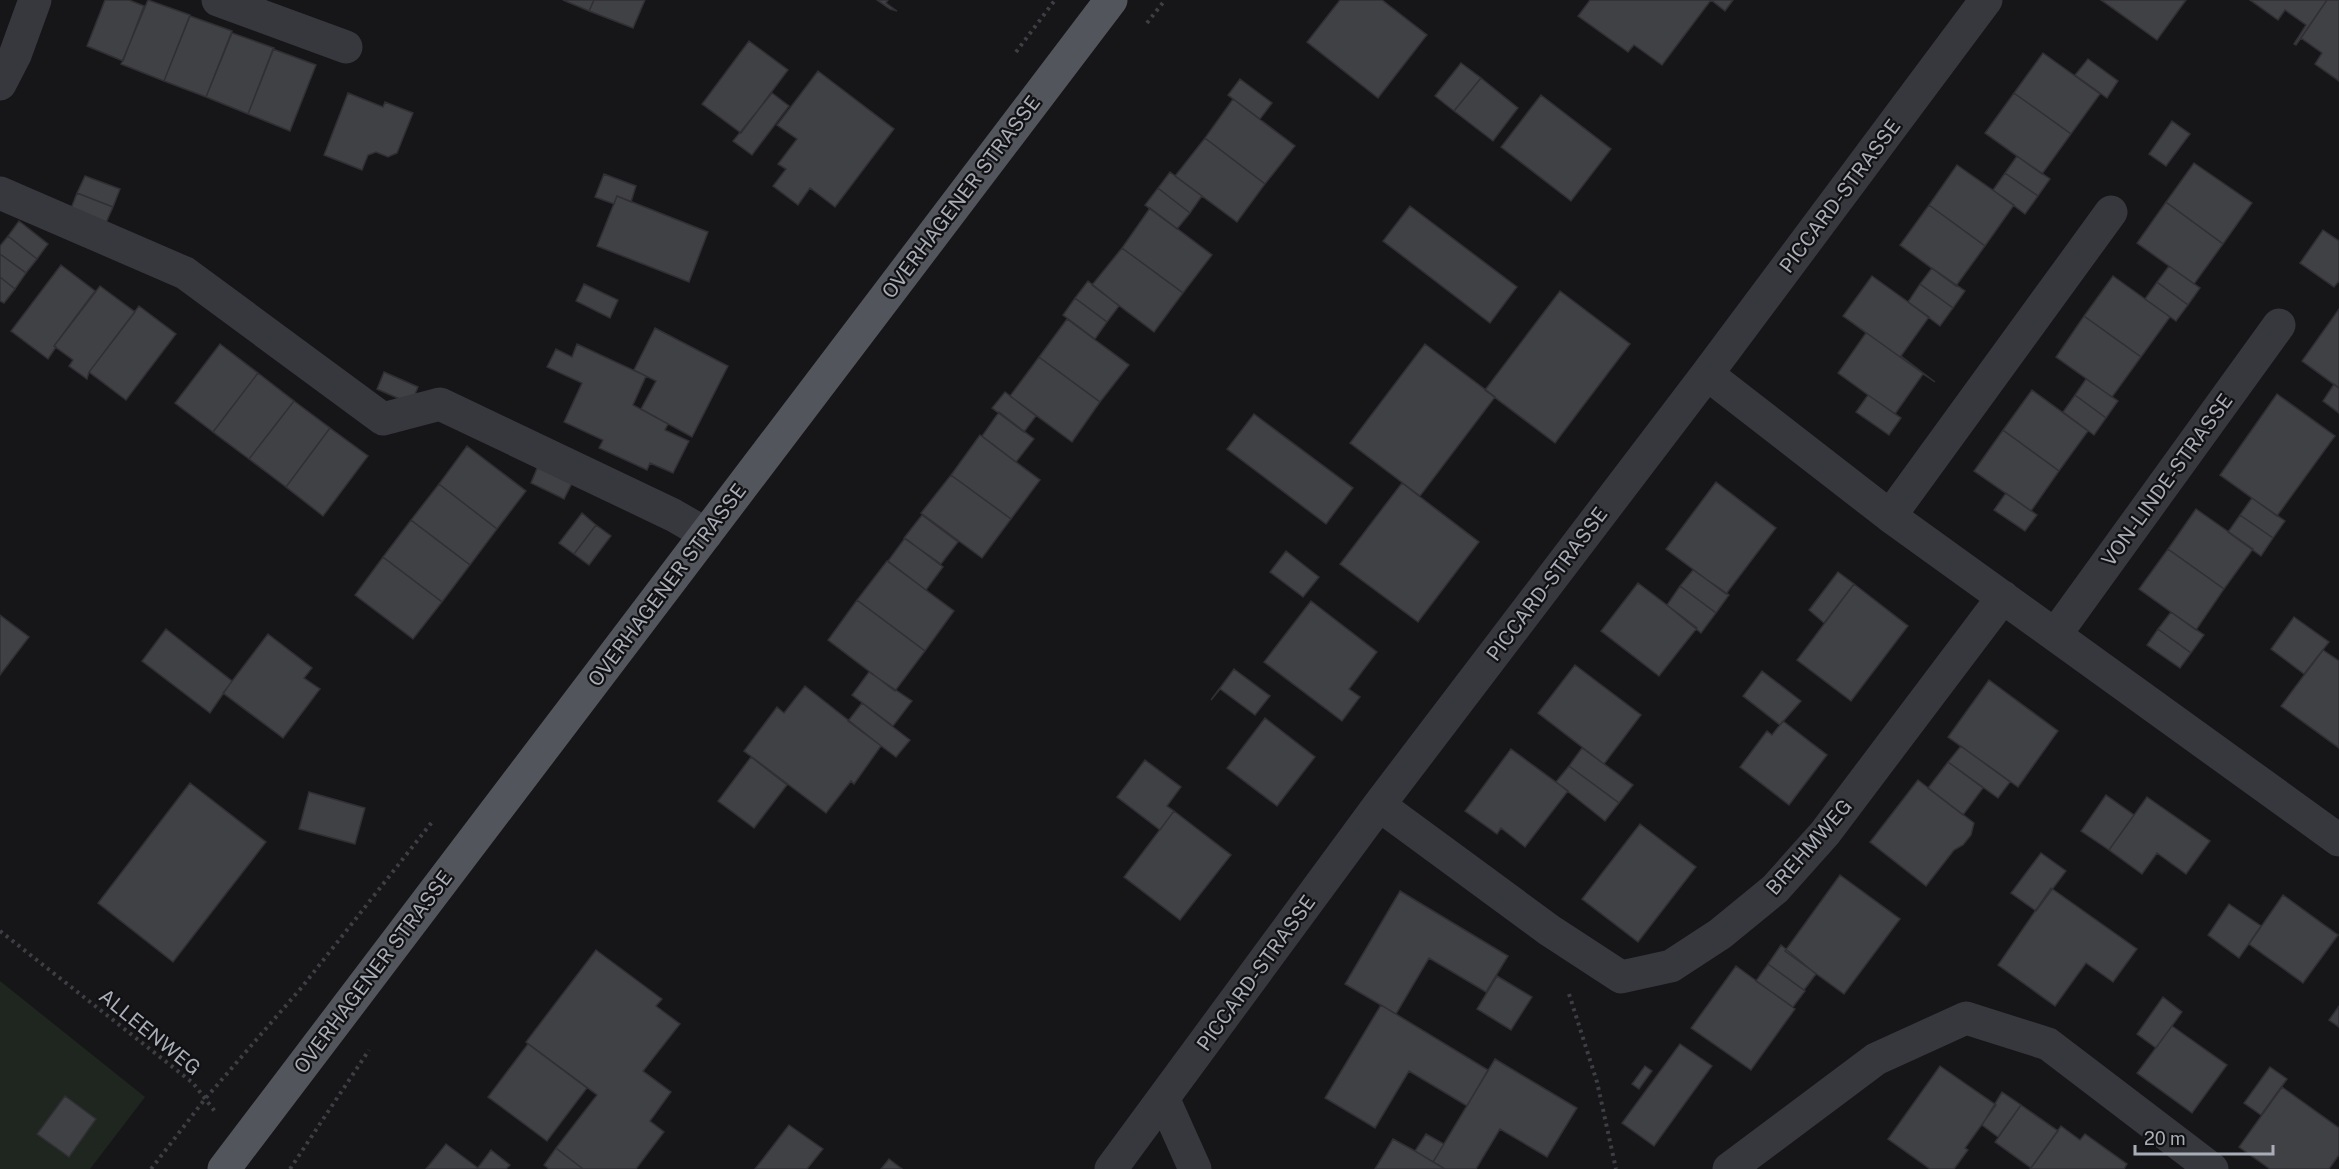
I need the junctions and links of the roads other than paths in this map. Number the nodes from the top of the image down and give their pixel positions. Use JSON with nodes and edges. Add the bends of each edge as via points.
{"nodes":[{"id":1,"x":35,"y":0,"type":"edge"},
{"id":2,"x":218,"y":0,"type":"edge"},
{"id":3,"x":1111,"y":0,"type":"edge"},
{"id":4,"x":1986,"y":0,"type":"edge"},
{"id":5,"x":346,"y":47,"type":"dead end"},
{"id":6,"x":0,"y":84,"type":"edge"},
{"id":7,"x":0,"y":193,"type":"edge"},
{"id":8,"x":2111,"y":212,"type":"dead end"},
{"id":9,"x":2279,"y":325,"type":"dead end"},
{"id":10,"x":1707,"y":374,"type":"junction"},
{"id":11,"x":1890,"y":516,"type":"junction"},
{"id":12,"x":706,"y":534,"type":"junction"},
{"id":13,"x":2003,"y":597,"type":"junction"},
{"id":14,"x":2055,"y":635,"type":"junction"},
{"id":15,"x":1379,"y":805,"type":"junction"},
{"id":16,"x":2339,"y":840,"type":"edge"},
{"id":17,"x":1164,"y":1101,"type":"junction"},
{"id":18,"x":233,"y":1157,"type":"edge"},
{"id":19,"x":1111,"y":1169,"type":"edge"},
{"id":20,"x":1195,"y":1169,"type":"edge"},
{"id":21,"x":1729,"y":1169,"type":"edge"},
{"id":22,"x":2212,"y":1169,"type":"edge"}],
"edges":[{"from":1,"to":6,"type":"street"},
{"from":2,"to":5,"type":"street"},
{"from":3,"to":12,"type":"main road","name":"OVERHAGENER STRASSE"},
{"from":4,"to":10,"type":"street","name":"PICCARD-STRASSE"},
{"from":7,"to":12,"type":"street","via":[[185,273],[383,419],[440,404]]},
{"from":8,"to":11,"type":"street"},
{"from":9,"to":14,"type":"street","name":"VON-LINDE-STRASSE"},
{"from":10,"to":11,"type":"street"},
{"from":10,"to":15,"type":"street","name":"PICCARD-STRASSE"},
{"from":11,"to":13,"type":"street"},
{"from":12,"to":18,"type":"main road","name":"OVERHAGENER STRASSE"},
{"from":13,"to":14,"type":"street"},
{"from":13,"to":15,"type":"street","name":"BREHMWEG","via":[[1825,833],[1775,889],[1720,934],[1671,966],[1621,977],[1549,930]]},
{"from":14,"to":16,"type":"street"},
{"from":15,"to":17,"type":"street","name":"PICCARD-STRASSE"},
{"from":17,"to":19,"type":"street","name":"PICCARD-STRASSE"},
{"from":17,"to":20,"type":"street"},
{"from":21,"to":22,"type":"street","via":[[1876,1059],[1966,1018],[2048,1044]]}]}
